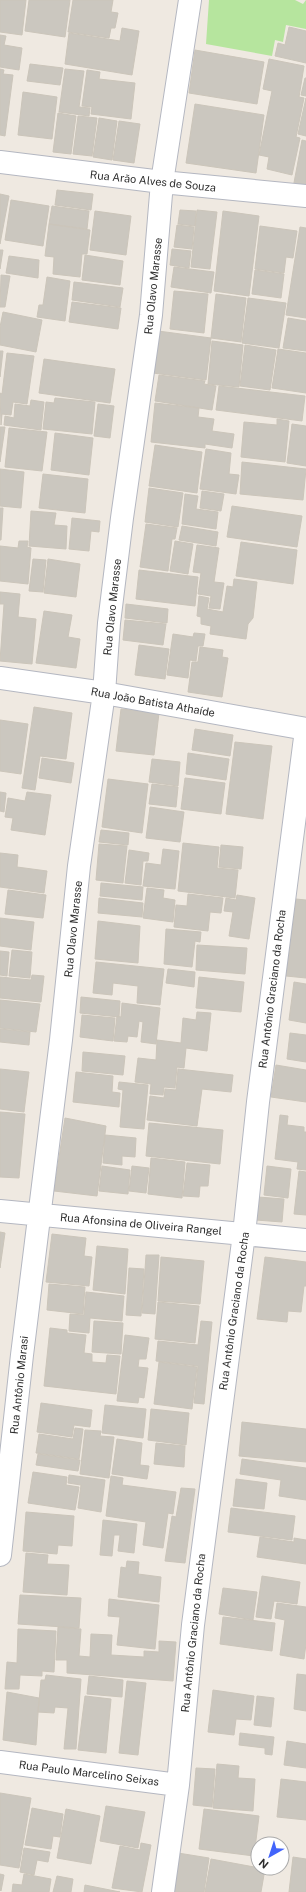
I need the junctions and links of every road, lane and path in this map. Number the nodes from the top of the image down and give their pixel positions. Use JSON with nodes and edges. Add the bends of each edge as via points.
{"nodes":[{"id":1,"x":190,"y":0,"type":"edge"},
{"id":2,"x":0,"y":162,"type":"edge"},
{"id":3,"x":162,"y":182,"type":"junction"},
{"id":4,"x":306,"y":196,"type":"edge"},
{"id":5,"x":0,"y":678,"type":"edge"},
{"id":6,"x":104,"y":693,"type":"junction"},
{"id":7,"x":306,"y":730,"type":"edge"},
{"id":8,"x":0,"y":1211,"type":"edge"},
{"id":9,"x":39,"y":1215,"type":"junction"},
{"id":10,"x":244,"y":1234,"type":"junction"},
{"id":11,"x":306,"y":1240,"type":"edge"},
{"id":12,"x":0,"y":1555,"type":"edge"},
{"id":13,"x":0,"y":1762,"type":"edge"},
{"id":14,"x":178,"y":1785,"type":"junction"},
{"id":15,"x":164,"y":1892,"type":"edge"}],
"edges":[{"from":1,"to":3,"type":"street","name":"Rua Olavo Marasse"},
{"from":2,"to":3,"type":"street","name":"Rua Arão Alves de Souza"},
{"from":3,"to":4,"type":"street","name":"Rua Arão Alves de Souza"},
{"from":3,"to":6,"type":"street","name":"Rua Olavo Marasse","via":[[151,315],[120,533]]},
{"from":5,"to":6,"type":"street","name":"Rua João Batista Athaíde"},
{"from":6,"to":7,"type":"street","name":"Rua João Batista Athaíde"},
{"from":6,"to":9,"type":"street","name":"Rua Olavo Marasse","via":[[79,866]]},
{"from":7,"to":10,"type":"street","name":"Rua Antônio Graciano da Rocha","via":[[260,1079]]},
{"from":8,"to":9,"type":"street","name":"Rua Afonsina de Oliveira Rangel"},
{"from":9,"to":10,"type":"street","name":"Rua Afonsina de Oliveira Rangel"},
{"from":9,"to":12,"type":"street","name":"Rua Antônio Marasi"},
{"from":10,"to":11,"type":"street","name":"Rua Afonsina de Oliveira Rangel"},
{"from":10,"to":14,"type":"street","name":"Rua Antônio Graciano da Rocha","via":[[193,1625]]},
{"from":13,"to":14,"type":"street","name":"Rua Paulo Marcelino Seixas"},
{"from":14,"to":15,"type":"street","name":"Rua Antônio Graciano da Rocha"}]}
